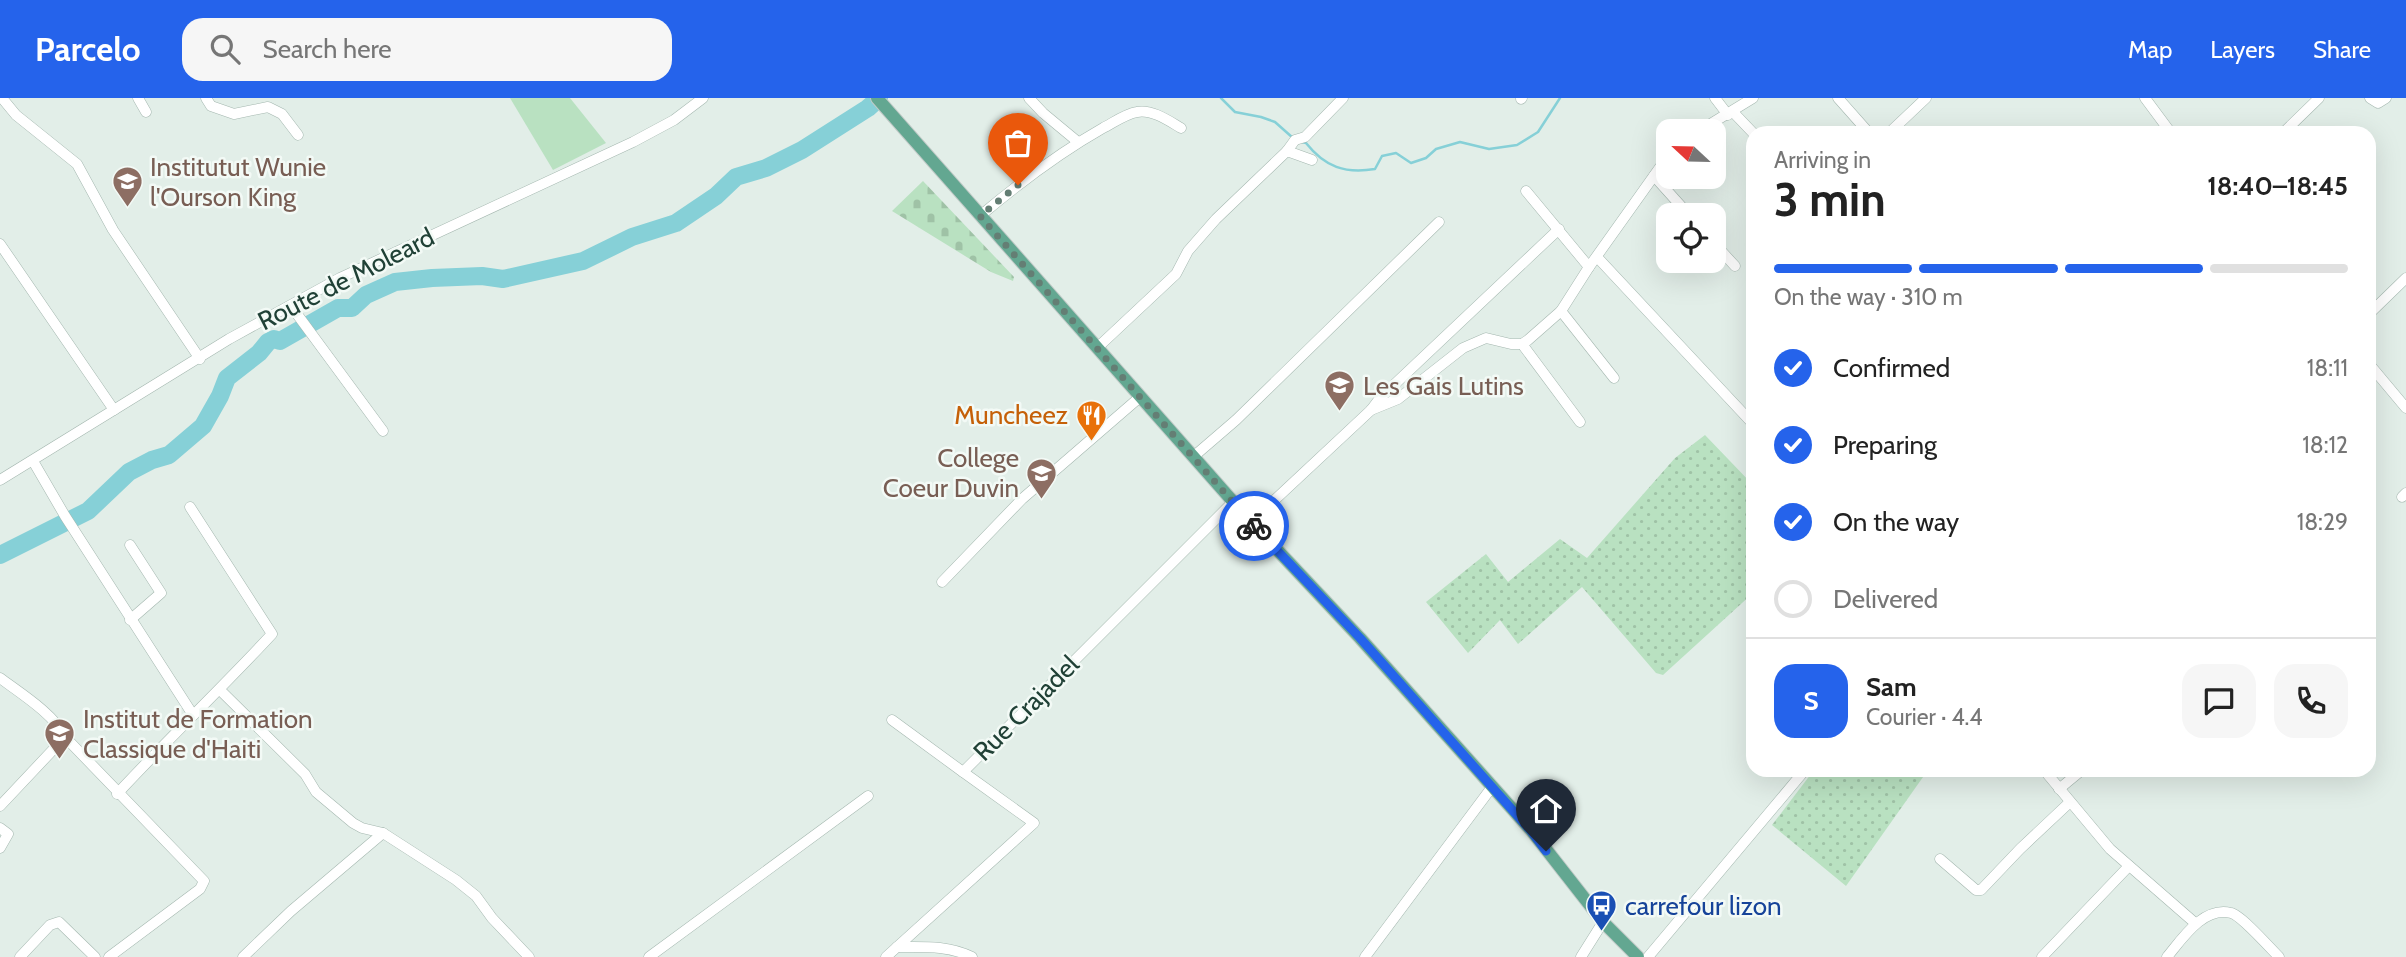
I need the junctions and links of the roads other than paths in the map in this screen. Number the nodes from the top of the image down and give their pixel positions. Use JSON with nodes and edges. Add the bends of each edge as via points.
{"nodes":[{"id":1,"x":2,"y":98,"type":"edge"},
{"id":2,"x":138,"y":98,"type":"edge"},
{"id":3,"x":206,"y":98,"type":"edge"},
{"id":4,"x":703,"y":98,"type":"edge"},
{"id":5,"x":877,"y":98,"type":"edge"},
{"id":6,"x":1029,"y":98,"type":"edge"},
{"id":7,"x":1343,"y":98,"type":"edge"},
{"id":8,"x":1715,"y":98,"type":"edge"},
{"id":9,"x":1753,"y":98,"type":"edge"},
{"id":10,"x":1838,"y":98,"type":"edge"},
{"id":11,"x":1926,"y":98,"type":"edge"},
{"id":12,"x":2144,"y":98,"type":"edge"},
{"id":13,"x":2319,"y":98,"type":"edge"},
{"id":14,"x":2370,"y":98,"type":"edge"},
{"id":15,"x":2386,"y":98,"type":"edge"},
{"id":16,"x":146,"y":112,"type":"dead end"},
{"id":17,"x":1730,"y":113,"type":"junction"},
{"id":18,"x":1720,"y":119,"type":"edge"},
{"id":19,"x":1863,"y":126,"type":"edge"},
{"id":20,"x":1896,"y":126,"type":"edge"},
{"id":21,"x":2166,"y":126,"type":"edge"},
{"id":22,"x":2290,"y":126,"type":"edge"},
{"id":23,"x":1746,"y":127,"type":"edge"},
{"id":24,"x":1181,"y":128,"type":"dead end"},
{"id":25,"x":298,"y":135,"type":"dead end"},
{"id":26,"x":1078,"y":142,"type":"junction"},
{"id":27,"x":1287,"y":151,"type":"junction"},
{"id":28,"x":1312,"y":160,"type":"dead end"},
{"id":29,"x":1656,"y":173,"type":"edge"},
{"id":30,"x":1654,"y":176,"type":"junction"},
{"id":31,"x":1526,"y":191,"type":"dead end"},
{"id":32,"x":1678,"y":203,"type":"edge"},
{"id":33,"x":980,"y":216,"type":"junction"},
{"id":34,"x":1438,"y":222,"type":"dead end"},
{"id":35,"x":1559,"y":229,"type":"junction"},
{"id":36,"x":0,"y":244,"type":"edge"},
{"id":37,"x":1597,"y":257,"type":"junction"},
{"id":38,"x":1726,"y":257,"type":"edge"},
{"id":39,"x":1735,"y":266,"type":"dead end"},
{"id":40,"x":1589,"y":267,"type":"junction"},
{"id":41,"x":2406,"y":278,"type":"edge"},
{"id":42,"x":291,"y":306,"type":"junction"},
{"id":43,"x":2376,"y":307,"type":"edge"},
{"id":44,"x":1561,"y":311,"type":"junction"},
{"id":45,"x":1522,"y":344,"type":"junction"},
{"id":46,"x":1097,"y":348,"type":"junction"},
{"id":47,"x":201,"y":359,"type":"junction"},
{"id":48,"x":2376,"y":372,"type":"edge"},
{"id":49,"x":1614,"y":378,"type":"dead end"},
{"id":50,"x":1139,"y":397,"type":"junction"},
{"id":51,"x":2406,"y":408,"type":"edge"},
{"id":52,"x":114,"y":410,"type":"junction"},
{"id":53,"x":1371,"y":410,"type":"junction"},
{"id":54,"x":1746,"y":416,"type":"edge"},
{"id":55,"x":1580,"y":422,"type":"dead end"},
{"id":56,"x":383,"y":431,"type":"dead end"},
{"id":57,"x":1193,"y":457,"type":"junction"},
{"id":58,"x":33,"y":461,"type":"junction"},
{"id":59,"x":0,"y":480,"type":"edge"},
{"id":60,"x":1233,"y":502,"type":"junction"},
{"id":61,"x":190,"y":507,"type":"dead end"},
{"id":62,"x":1251,"y":522,"type":"junction"},
{"id":63,"x":130,"y":545,"type":"dead end"},
{"id":64,"x":942,"y":582,"type":"dead end"},
{"id":65,"x":131,"y":620,"type":"junction"},
{"id":66,"x":0,"y":678,"type":"edge"},
{"id":67,"x":220,"y":690,"type":"junction"},
{"id":68,"x":193,"y":715,"type":"junction"},
{"id":69,"x":892,"y":720,"type":"dead end"},
{"id":70,"x":65,"y":737,"type":"junction"},
{"id":71,"x":963,"y":772,"type":"junction"},
{"id":72,"x":1799,"y":777,"type":"edge"},
{"id":73,"x":2050,"y":777,"type":"edge"},
{"id":74,"x":2073,"y":777,"type":"edge"},
{"id":75,"x":1492,"y":787,"type":"junction"},
{"id":76,"x":2059,"y":789,"type":"junction"},
{"id":77,"x":117,"y":794,"type":"junction"},
{"id":78,"x":868,"y":796,"type":"dead end"},
{"id":79,"x":2070,"y":802,"type":"junction"},
{"id":80,"x":0,"y":806,"type":"edge"},
{"id":81,"x":0,"y":828,"type":"edge"},
{"id":82,"x":383,"y":833,"type":"junction"},
{"id":83,"x":0,"y":848,"type":"edge"},
{"id":84,"x":1940,"y":859,"type":"dead end"},
{"id":85,"x":2129,"y":866,"type":"junction"},
{"id":86,"x":1603,"y":922,"type":"junction"},
{"id":87,"x":2195,"y":923,"type":"junction"},
{"id":88,"x":897,"y":947,"type":"junction"},
{"id":89,"x":20,"y":957,"type":"edge"},
{"id":90,"x":94,"y":957,"type":"edge"},
{"id":91,"x":109,"y":957,"type":"edge"},
{"id":92,"x":243,"y":957,"type":"edge"},
{"id":93,"x":529,"y":957,"type":"edge"},
{"id":94,"x":649,"y":957,"type":"edge"},
{"id":95,"x":886,"y":957,"type":"edge"},
{"id":96,"x":972,"y":957,"type":"edge"},
{"id":97,"x":1365,"y":957,"type":"edge"},
{"id":98,"x":1581,"y":957,"type":"edge"},
{"id":99,"x":1638,"y":957,"type":"edge"},
{"id":100,"x":1648,"y":957,"type":"edge"},
{"id":101,"x":2042,"y":957,"type":"edge"},
{"id":102,"x":2167,"y":957,"type":"edge"},
{"id":103,"x":2279,"y":957,"type":"edge"}],
"edges":[{"from":1,"to":47,"type":"street","via":[[16,115],[77,164],[113,230]]},
{"from":2,"to":16,"type":"street"},
{"from":3,"to":25,"type":"street","via":[[211,106],[234,114],[268,107],[282,114]]},
{"from":4,"to":42,"type":"street","name":"Route de Moleard","via":[[633,142],[340,278]]},
{"from":5,"to":33,"type":"main road"},
{"from":6,"to":26,"type":"street"},
{"from":7,"to":27,"type":"street"},
{"from":8,"to":17,"type":"street"},
{"from":9,"to":17,"type":"street"},
{"from":10,"to":19,"type":"street"},
{"from":11,"to":20,"type":"street"},
{"from":12,"to":21,"type":"street"},
{"from":13,"to":22,"type":"street"},
{"from":14,"to":15,"type":"street","via":[[2378,103]]},
{"from":17,"to":18,"type":"street"},
{"from":17,"to":23,"type":"street"},
{"from":24,"to":26,"type":"street","via":[[1163,117],[1138,111]]},
{"from":26,"to":33,"type":"street"},
{"from":27,"to":28,"type":"street"},
{"from":27,"to":46,"type":"street","via":[[1216,219],[1188,251],[1176,274]]},
{"from":29,"to":30,"type":"street"},
{"from":30,"to":32,"type":"street"},
{"from":30,"to":37,"type":"street"},
{"from":31,"to":35,"type":"street"},
{"from":33,"to":46,"type":"main road"},
{"from":34,"to":57,"type":"street","via":[[1236,421]]},
{"from":35,"to":40,"type":"street"},
{"from":35,"to":53,"type":"street"},
{"from":36,"to":52,"type":"street"},
{"from":37,"to":40,"type":"street"},
{"from":37,"to":54,"type":"street"},
{"from":38,"to":39,"type":"street"},
{"from":40,"to":44,"type":"street"},
{"from":41,"to":43,"type":"street"},
{"from":42,"to":47,"type":"street","name":"Route de Moleard"},
{"from":42,"to":56,"type":"street"},
{"from":44,"to":45,"type":"street"},
{"from":44,"to":49,"type":"street"},
{"from":45,"to":53,"type":"street","via":[[1486,338],[1476,341],[1398,399]]},
{"from":45,"to":55,"type":"street"},
{"from":46,"to":50,"type":"main road"},
{"from":47,"to":52,"type":"street","name":"Route de Moleard"},
{"from":48,"to":51,"type":"street"},
{"from":50,"to":57,"type":"main road"},
{"from":50,"to":64,"type":"street","via":[[1022,499]]},
{"from":52,"to":58,"type":"street","name":"Route de Moleard"},
{"from":53,"to":62,"type":"street"},
{"from":57,"to":60,"type":"main road"},
{"from":58,"to":59,"type":"street","name":"Route de Moleard"},
{"from":58,"to":65,"type":"street"},
{"from":60,"to":62,"type":"main road"},
{"from":60,"to":71,"type":"street","name":"Rue Crajadel"},
{"from":61,"to":67,"type":"street","via":[[272,634]]},
{"from":62,"to":75,"type":"main road"},
{"from":63,"to":65,"type":"street","via":[[162,593]]},
{"from":65,"to":68,"type":"street"},
{"from":66,"to":70,"type":"street"},
{"from":67,"to":68,"type":"street"},
{"from":67,"to":82,"type":"street","via":[[306,774],[316,792],[353,823]]},
{"from":68,"to":77,"type":"street"},
{"from":69,"to":71,"type":"street"},
{"from":70,"to":77,"type":"street"},
{"from":70,"to":80,"type":"street"},
{"from":71,"to":88,"type":"street","name":"Rue Crajadel","via":[[1034,823]]},
{"from":72,"to":100,"type":"street"},
{"from":73,"to":76,"type":"street"},
{"from":74,"to":76,"type":"street"},
{"from":75,"to":86,"type":"main road"},
{"from":75,"to":97,"type":"street"},
{"from":76,"to":79,"type":"street"},
{"from":77,"to":91,"type":"street","via":[[204,881],[200,889]]},
{"from":78,"to":94,"type":"street"},
{"from":79,"to":84,"type":"street","via":[[1981,890]]},
{"from":79,"to":85,"type":"street"},
{"from":81,"to":83,"type":"street","via":[[8,834]]},
{"from":82,"to":92,"type":"street"},
{"from":82,"to":93,"type":"street","via":[[466,888]]},
{"from":85,"to":87,"type":"street"},
{"from":85,"to":101,"type":"street"},
{"from":86,"to":98,"type":"street"},
{"from":86,"to":99,"type":"main road"},
{"from":87,"to":102,"type":"street"},
{"from":87,"to":103,"type":"street","via":[[2231,913]]},
{"from":88,"to":95,"type":"street","name":"Rue Crajadel"},
{"from":88,"to":96,"type":"street","via":[[942,947]]},
{"from":89,"to":90,"type":"street","via":[[50,925],[59,922]]}]}
